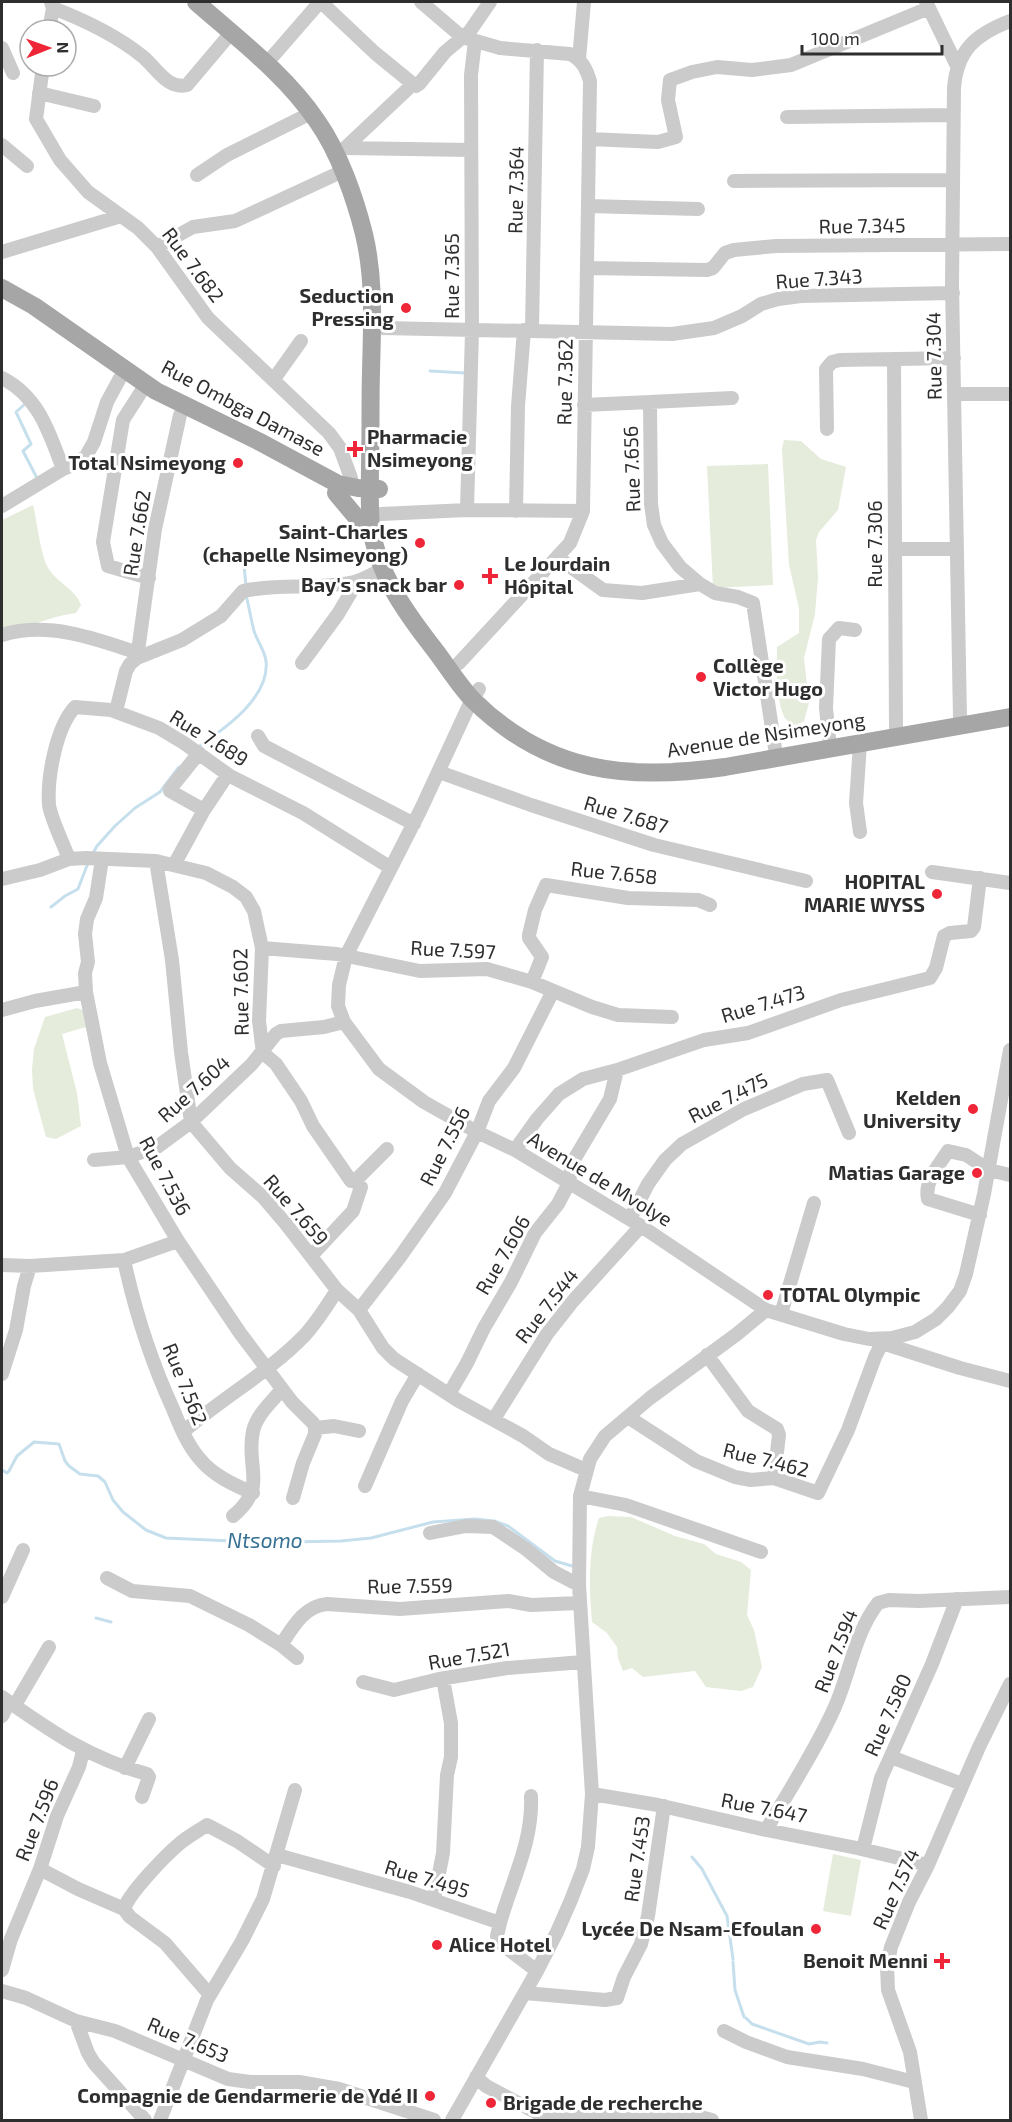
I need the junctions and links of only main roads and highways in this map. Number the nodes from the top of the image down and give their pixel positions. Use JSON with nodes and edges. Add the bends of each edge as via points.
{"nodes":[{"id":1,"x":196,"y":2,"type":"edge"},
{"id":2,"x":212,"y":2,"type":"edge"},
{"id":3,"x":2,"y":288,"type":"edge"},
{"id":4,"x":2,"y":299,"type":"edge"},
{"id":5,"x":144,"y":388,"type":"junction"},
{"id":6,"x":370,"y":462,"type":"junction"},
{"id":7,"x":342,"y":485,"type":"junction"},
{"id":8,"x":376,"y":499,"type":"junction"},
{"id":9,"x":373,"y":538,"type":"junction"},
{"id":10,"x":476,"y":694,"type":"junction"},
{"id":11,"x":1011,"y":708,"type":"edge"},
{"id":12,"x":1011,"y":717,"type":"edge"}],
"edges":[{"from":1,"to":6,"type":"main road","name":"Avenue de Nsimeyong","via":[[275,71],[326,134],[343,171],[364,233],[371,275]]},
{"from":2,"to":8,"type":"main road","name":"Avenue de Nsimeyong","via":[[295,76],[319,103],[345,148],[361,190],[378,253],[383,291]]},
{"from":3,"to":5,"type":"main road","name":"Rue Ombga Damase","via":[[34,306]]},
{"from":4,"to":5,"type":"main road","name":"Rue Ombga Damase","via":[[120,378]]},
{"from":5,"to":7,"type":"main road","name":"Rue Ombga Damase"},
{"from":5,"to":7,"type":"main road","name":"Rue Ombga Damase","via":[[180,416]]},
{"from":6,"to":7,"type":"main road"},
{"from":6,"to":8,"type":"main road","name":"Avenue de Nsimeyong"},
{"from":7,"to":8,"type":"main road","name":"Rue Ombga Damase"},
{"from":7,"to":9,"type":"main road"},
{"from":8,"to":9,"type":"main road","name":"Avenue de Nsimeyong"},
{"from":8,"to":10,"type":"main road","name":"Avenue de Nsimeyong","via":[[387,551],[399,582],[459,663]]},
{"from":9,"to":10,"type":"main road","name":"Avenue de Nsimeyong","via":[[400,603]]},
{"from":10,"to":11,"type":"main road","name":"Avenue de Nsimeyong","via":[[538,736],[571,751],[600,759],[663,765]]},
{"from":10,"to":12,"type":"main road","name":"Avenue de Nsimeyong","via":[[515,734],[534,746],[582,764],[649,774],[681,773]]}]}
